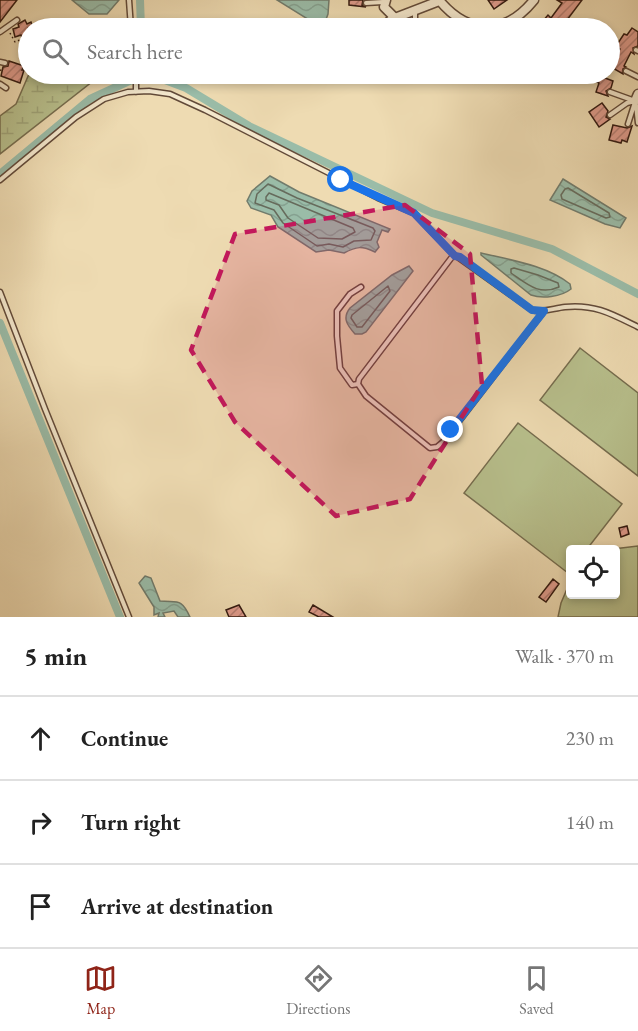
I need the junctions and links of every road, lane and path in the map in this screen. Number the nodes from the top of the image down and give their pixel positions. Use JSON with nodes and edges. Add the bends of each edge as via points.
{"nodes":[{"id":1,"x":129,"y":0,"type":"edge"},
{"id":2,"x":386,"y":0,"type":"edge"},
{"id":3,"x":439,"y":0,"type":"edge"},
{"id":4,"x":534,"y":0,"type":"edge"},
{"id":5,"x":366,"y":3,"type":"dead end"},
{"id":6,"x":415,"y":10,"type":"junction"},
{"id":7,"x":393,"y":16,"type":"junction"},
{"id":8,"x":130,"y":18,"type":"edge"},
{"id":9,"x":390,"y":18,"type":"edge"},
{"id":10,"x":415,"y":18,"type":"edge"},
{"id":11,"x":457,"y":18,"type":"edge"},
{"id":12,"x":515,"y":18,"type":"edge"},
{"id":13,"x":17,"y":20,"type":"dead end"},
{"id":14,"x":7,"y":27,"type":"junction"},
{"id":15,"x":0,"y":32,"type":"edge"},
{"id":16,"x":18,"y":41,"type":"edge"},
{"id":17,"x":626,"y":71,"type":"dead end"},
{"id":18,"x":638,"y":77,"type":"edge"},
{"id":19,"x":0,"y":84,"type":"edge"},
{"id":20,"x":136,"y":84,"type":"edge"},
{"id":21,"x":6,"y":88,"type":"dead end"},
{"id":22,"x":136,"y":91,"type":"junction"},
{"id":23,"x":610,"y":92,"type":"dead end"},
{"id":24,"x":637,"y":98,"type":"edge"},
{"id":25,"x":610,"y":116,"type":"dead end"},
{"id":26,"x":638,"y":123,"type":"edge"},
{"id":27,"x":628,"y":124,"type":"dead end"},
{"id":28,"x":0,"y":180,"type":"edge"},
{"id":29,"x":455,"y":256,"type":"junction"},
{"id":30,"x":361,"y":287,"type":"dead end"},
{"id":31,"x":0,"y":292,"type":"edge"},
{"id":32,"x":544,"y":311,"type":"junction"},
{"id":33,"x":638,"y":327,"type":"edge"},
{"id":34,"x":357,"y":384,"type":"junction"},
{"id":35,"x":129,"y":617,"type":"edge"}],
"edges":[{"from":1,"to":8,"type":"lane"},
{"from":2,"to":5,"type":"lane"},
{"from":2,"to":7,"type":"street","via":[[384,7]]},
{"from":3,"to":6,"type":"street"},
{"from":3,"to":11,"type":"street"},
{"from":4,"to":12,"type":"street"},
{"from":6,"to":7,"type":"street"},
{"from":6,"to":10,"type":"lane"},
{"from":7,"to":9,"type":"lane"},
{"from":13,"to":14,"type":"lane"},
{"from":14,"to":15,"type":"lane"},
{"from":14,"to":16,"type":"path","via":[[15,42]]},
{"from":17,"to":18,"type":"lane"},
{"from":19,"to":21,"type":"lane"},
{"from":20,"to":22,"type":"lane"},
{"from":22,"to":28,"type":"lane","via":[[104,99],[76,117]]},
{"from":22,"to":29,"type":"lane","via":[[170,94],[414,213]]},
{"from":23,"to":24,"type":"lane"},
{"from":24,"to":25,"type":"lane"},
{"from":24,"to":26,"type":"lane"},
{"from":24,"to":27,"type":"lane"},
{"from":29,"to":32,"type":"lane","via":[[532,310]]},
{"from":29,"to":34,"type":"lane"},
{"from":30,"to":34,"type":"lane","via":[[337,311],[340,368],[352,385]]},
{"from":31,"to":35,"type":"lane"},
{"from":32,"to":33,"type":"lane","via":[[596,307]]},
{"from":32,"to":34,"type":"lane","via":[[436,447],[430,448],[366,396]]}]}
